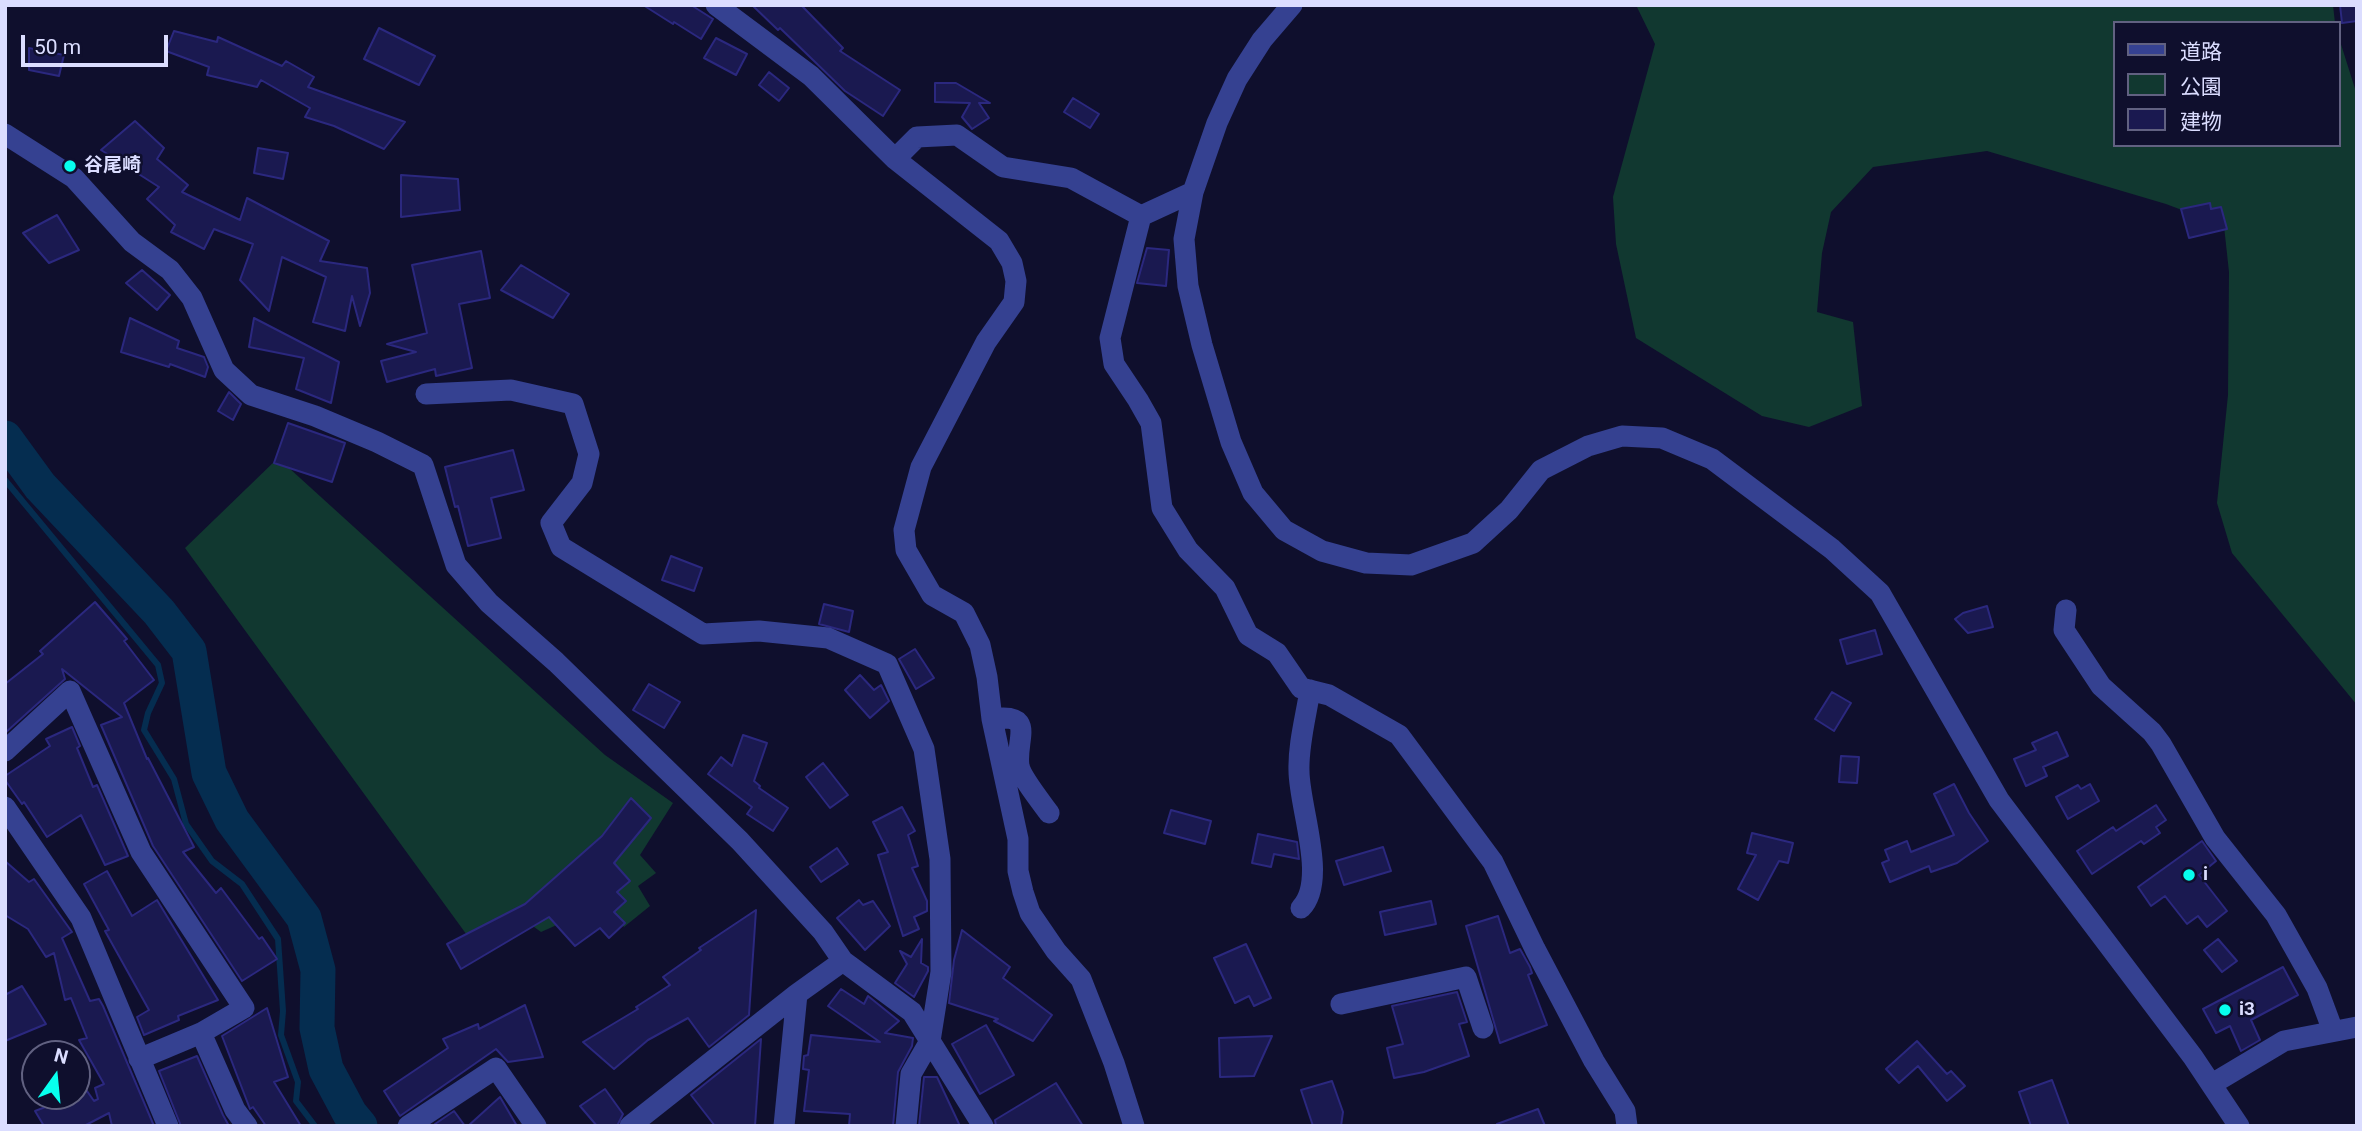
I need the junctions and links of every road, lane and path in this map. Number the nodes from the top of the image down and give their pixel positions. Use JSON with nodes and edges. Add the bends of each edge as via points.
{"nodes":[{"id":1,"x":716,"y":5,"type":"edge"},
{"id":2,"x":1292,"y":5,"type":"edge"},
{"id":3,"x":5,"y":134,"type":"edge"},
{"id":4,"x":895,"y":159,"type":"junction"},
{"id":5,"x":1193,"y":192,"type":"junction"},
{"id":6,"x":1141,"y":216,"type":"junction"},
{"id":7,"x":426,"y":394,"type":"dead end"},
{"id":8,"x":2066,"y":610,"type":"dead end"},
{"id":9,"x":1310,"y":690,"type":"junction"},
{"id":10,"x":992,"y":719,"type":"junction"},
{"id":11,"x":5,"y":751,"type":"edge"},
{"id":12,"x":5,"y":807,"type":"edge"},
{"id":13,"x":1049,"y":813,"type":"dead end"},
{"id":14,"x":1301,"y":908,"type":"dead end"},
{"id":15,"x":844,"y":961,"type":"junction"},
{"id":16,"x":797,"y":994,"type":"junction"},
{"id":17,"x":1341,"y":1004,"type":"dead end"},
{"id":18,"x":2357,"y":1027,"type":"edge"},
{"id":19,"x":1483,"y":1028,"type":"dead end"},
{"id":20,"x":2333,"y":1031,"type":"junction"},
{"id":21,"x":201,"y":1032,"type":"junction"},
{"id":22,"x":930,"y":1041,"type":"junction"},
{"id":23,"x":139,"y":1059,"type":"junction"},
{"id":24,"x":2211,"y":1084,"type":"junction"},
{"id":25,"x":168,"y":1126,"type":"edge"},
{"id":26,"x":247,"y":1126,"type":"edge"},
{"id":27,"x":408,"y":1126,"type":"edge"},
{"id":28,"x":536,"y":1126,"type":"edge"},
{"id":29,"x":630,"y":1126,"type":"edge"},
{"id":30,"x":784,"y":1126,"type":"edge"},
{"id":31,"x":906,"y":1126,"type":"edge"},
{"id":32,"x":983,"y":1126,"type":"edge"},
{"id":33,"x":1134,"y":1126,"type":"edge"},
{"id":34,"x":1626,"y":1126,"type":"edge"},
{"id":35,"x":2239,"y":1126,"type":"edge"}],
"edges":[{"from":1,"to":4,"type":"street","via":[[811,76]]},
{"from":2,"to":5,"type":"street","via":[[1237,79]]},
{"from":3,"to":15,"type":"street","via":[[74,178],[132,242],[170,270],[192,298],[224,370],[251,395],[315,416],[424,465],[456,565],[489,603],[740,841]]},
{"from":4,"to":6,"type":"street","via":[[917,137],[957,135],[1003,167],[1071,178]]},
{"from":4,"to":10,"type":"street","via":[[999,241],[1012,262],[1016,281],[1014,302],[986,342],[921,467],[904,530],[906,550],[932,595],[964,613],[980,645]]},
{"from":5,"to":6,"type":"street"},
{"from":5,"to":24,"type":"street","via":[[1184,239],[1188,286],[1202,345],[1231,442],[1253,493],[1284,530],[1322,551],[1366,563],[1411,565],[1473,543],[1509,510],[1541,470],[1588,446],[1622,436],[1662,438],[1712,459],[1832,549],[1880,593],[1999,800]]},
{"from":6,"to":9,"type":"street","via":[[1110,338],[1114,364],[1151,423],[1162,508],[1188,550],[1225,588],[1248,635],[1277,653],[1301,688]]},
{"from":7,"to":22,"type":"street","via":[[511,390],[573,404],[589,454],[582,483],[551,523],[561,547],[703,634],[759,631],[828,638],[887,664],[924,748],[940,859],[941,972]]},
{"from":8,"to":20,"type":"street","via":[[2064,630],[2101,686],[2152,732],[2215,838],[2276,915],[2317,988]]},
{"from":9,"to":14,"type":"street","via":[[1299,770],[1314,880]]},
{"from":9,"to":34,"type":"street","via":[[1329,695],[1399,736],[1493,862],[1594,1061],[1625,1111]]},
{"from":10,"to":13,"type":"street","via":[[1007,717],[1023,730],[1019,767]]},
{"from":10,"to":33,"type":"street","via":[[1018,839],[1018,871],[1030,913],[1081,979]]},
{"from":11,"to":21,"type":"street","via":[[70,691],[141,852],[244,1008]]},
{"from":12,"to":23,"type":"street","via":[[81,918]]},
{"from":15,"to":16,"type":"street"},
{"from":15,"to":22,"type":"street","via":[[912,1012]]},
{"from":16,"to":29,"type":"street"},
{"from":16,"to":30,"type":"street"},
{"from":17,"to":19,"type":"street","via":[[1466,977]]},
{"from":18,"to":20,"type":"street"},
{"from":20,"to":24,"type":"street","via":[[2284,1041]]},
{"from":21,"to":23,"type":"street"},
{"from":21,"to":26,"type":"street","via":[[235,1110]]},
{"from":22,"to":31,"type":"street","via":[[911,1074]]},
{"from":22,"to":32,"type":"street"},
{"from":23,"to":25,"type":"street"},
{"from":24,"to":35,"type":"street"},
{"from":27,"to":28,"type":"street","via":[[496,1068]]}]}
